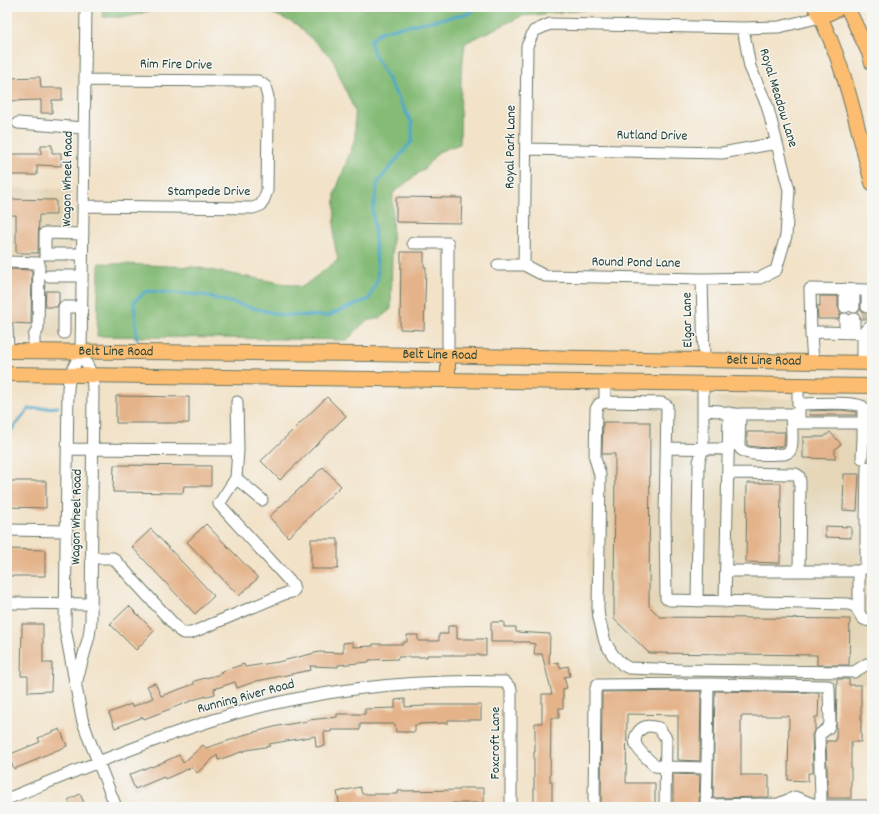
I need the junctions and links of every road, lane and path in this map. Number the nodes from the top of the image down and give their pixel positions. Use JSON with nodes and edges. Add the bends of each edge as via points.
{"nodes":[{"id":1,"x":86,"y":7,"type":"edge"},
{"id":2,"x":842,"y":7,"type":"edge"},
{"id":3,"x":847,"y":7,"type":"edge"},
{"id":4,"x":818,"y":12,"type":"edge"},
{"id":5,"x":743,"y":28,"type":"junction"},
{"id":6,"x":872,"y":63,"type":"edge"},
{"id":7,"x":84,"y":80,"type":"junction"},
{"id":8,"x":265,"y":86,"type":"joint"},
{"id":9,"x":18,"y":123,"type":"dead end"},
{"id":10,"x":84,"y":128,"type":"junction"},
{"id":11,"x":777,"y":143,"type":"junction"},
{"id":12,"x":526,"y":149,"type":"junction"},
{"id":13,"x":872,"y":183,"type":"edge"},
{"id":14,"x":83,"y":206,"type":"junction"},
{"id":15,"x":83,"y":234,"type":"junction"},
{"id":16,"x":413,"y":243,"type":"dead end"},
{"id":17,"x":82,"y":254,"type":"junction"},
{"id":18,"x":42,"y":259,"type":"junction"},
{"id":19,"x":7,"y":262,"type":"edge"},
{"id":20,"x":498,"y":265,"type":"dead end"},
{"id":21,"x":524,"y":265,"type":"junction"},
{"id":22,"x":776,"y":270,"type":"joint"},
{"id":23,"x":49,"y":276,"type":"dead end"},
{"id":24,"x":82,"y":276,"type":"junction"},
{"id":25,"x":702,"y":280,"type":"junction"},
{"id":26,"x":850,"y":289,"type":"junction"},
{"id":27,"x":870,"y":290,"type":"edge"},
{"id":28,"x":82,"y":307,"type":"junction"},
{"id":29,"x":849,"y":307,"type":"dead end"},
{"id":30,"x":867,"y":307,"type":"tunnel mouth"},
{"id":31,"x":849,"y":319,"type":"dead end"},
{"id":32,"x":7,"y":328,"type":"edge"},
{"id":33,"x":861,"y":328,"type":"edge"},
{"id":34,"x":64,"y":333,"type":"dead end"},
{"id":35,"x":811,"y":335,"type":"junction"},
{"id":36,"x":8,"y":351,"type":"edge"},
{"id":37,"x":34,"y":351,"type":"junction"},
{"id":38,"x":81,"y":352,"type":"junction"},
{"id":39,"x":448,"y":356,"type":"junction"},
{"id":40,"x":547,"y":357,"type":"junction"},
{"id":41,"x":704,"y":359,"type":"junction"},
{"id":42,"x":813,"y":361,"type":"junction"},
{"id":43,"x":867,"y":362,"type":"edge"},
{"id":44,"x":7,"y":374,"type":"edge"},
{"id":45,"x":70,"y":375,"type":"junction"},
{"id":46,"x":92,"y":375,"type":"junction"},
{"id":47,"x":448,"y":379,"type":"junction"},
{"id":48,"x":546,"y":381,"type":"junction"},
{"id":49,"x":605,"y":382,"type":"junction"},
{"id":50,"x":703,"y":383,"type":"junction"},
{"id":51,"x":798,"y":385,"type":"junction"},
{"id":52,"x":872,"y":386,"type":"edge"},
{"id":53,"x":237,"y":402,"type":"dead end"},
{"id":54,"x":604,"y":402,"type":"junction"},
{"id":55,"x":703,"y":410,"type":"junction"},
{"id":56,"x":796,"y":410,"type":"junction"},
{"id":57,"x":734,"y":414,"type":"junction"},
{"id":58,"x":863,"y":423,"type":"junction"},
{"id":59,"x":867,"y":438,"type":"edge"},
{"id":60,"x":667,"y":448,"type":"junction"},
{"id":61,"x":703,"y":448,"type":"junction"},
{"id":62,"x":68,"y":449,"type":"junction"},
{"id":63,"x":729,"y":449,"type":"junction"},
{"id":64,"x":92,"y":450,"type":"junction"},
{"id":65,"x":238,"y":450,"type":"junction"},
{"id":66,"x":728,"y":473,"type":"junction"},
{"id":67,"x":236,"y":478,"type":"junction"},
{"id":68,"x":262,"y":500,"type":"dead end"},
{"id":69,"x":869,"y":521,"type":"edge"},
{"id":70,"x":7,"y":530,"type":"edge"},
{"id":71,"x":67,"y":531,"type":"junction"},
{"id":72,"x":91,"y":558,"type":"junction"},
{"id":73,"x":726,"y":571,"type":"junction"},
{"id":74,"x":799,"y":571,"type":"junction"},
{"id":75,"x":859,"y":571,"type":"junction"},
{"id":76,"x":697,"y":601,"type":"junction"},
{"id":77,"x":725,"y":602,"type":"junction"},
{"id":78,"x":7,"y":603,"type":"edge"},
{"id":79,"x":66,"y":604,"type":"junction"},
{"id":80,"x":91,"y":604,"type":"junction"},
{"id":81,"x":859,"y":612,"type":"junction"},
{"id":82,"x":872,"y":621,"type":"edge"},
{"id":83,"x":872,"y":664,"type":"edge"},
{"id":84,"x":505,"y":682,"type":"joint"},
{"id":85,"x":76,"y":683,"type":"junction"},
{"id":86,"x":708,"y":684,"type":"junction"},
{"id":87,"x":98,"y":762,"type":"junction"},
{"id":88,"x":707,"y":768,"type":"junction"},
{"id":89,"x":7,"y":799,"type":"edge"},
{"id":90,"x":706,"y":806,"type":"edge"},
{"id":91,"x":778,"y":806,"type":"edge"},
{"id":92,"x":818,"y":806,"type":"edge"},
{"id":93,"x":116,"y":807,"type":"edge"},
{"id":94,"x":511,"y":807,"type":"edge"},
{"id":95,"x":594,"y":807,"type":"edge"},
{"id":96,"x":665,"y":807,"type":"edge"},
{"id":97,"x":871,"y":807,"type":"edge"}],
"edges":[{"from":1,"to":7,"type":"street","name":"Wagon Wheel Road"},
{"from":2,"to":4,"type":"main road"},
{"from":3,"to":6,"type":"main road"},
{"from":4,"to":5,"type":"street","via":[[779,27]]},
{"from":4,"to":13,"type":"main road","via":[[848,88]]},
{"from":5,"to":11,"type":"street","name":"Royal Meadow Lane","via":[[750,67],[767,105]]},
{"from":5,"to":12,"type":"street","name":"Royal Park Lane","via":[[550,24],[534,31],[527,46]]},
{"from":7,"to":8,"type":"street","name":"Rim Fire Drive","via":[[258,81]]},
{"from":7,"to":10,"type":"street","name":"Wagon Wheel Road"},
{"from":8,"to":14,"type":"street","name":"Stampede Drive","via":[[268,104],[268,177],[267,191],[261,205],[240,209]]},
{"from":9,"to":10,"type":"street"},
{"from":10,"to":14,"type":"street","name":"Wagon Wheel Road"},
{"from":11,"to":12,"type":"street","name":"Rutland Drive","via":[[722,153]]},
{"from":11,"to":22,"type":"street","name":"Royal Meadow Lane","via":[[789,190],[786,236]]},
{"from":12,"to":21,"type":"street","name":"Royal Park Lane"},
{"from":14,"to":15,"type":"street","name":"Wagon Wheel Road"},
{"from":15,"to":17,"type":"street","name":"Wagon Wheel Road"},
{"from":15,"to":18,"type":"street","via":[[45,234]]},
{"from":16,"to":39,"type":"street","via":[[448,243]]},
{"from":17,"to":18,"type":"street"},
{"from":17,"to":24,"type":"street","name":"Wagon Wheel Road"},
{"from":18,"to":19,"type":"street"},
{"from":18,"to":37,"type":"street","via":[[38,329],[34,336]]},
{"from":20,"to":21,"type":"street","name":"Round Pond Lane"},
{"from":21,"to":25,"type":"street","name":"Round Pond Lane","via":[[545,276]]},
{"from":22,"to":25,"type":"street","name":"Round Pond Lane","via":[[760,278]]},
{"from":23,"to":24,"type":"street"},
{"from":24,"to":28,"type":"street","name":"Wagon Wheel Road"},
{"from":25,"to":41,"type":"street","name":"Elgar Lane"},
{"from":26,"to":27,"type":"street"},
{"from":26,"to":29,"type":"street"},
{"from":26,"to":35,"type":"street","via":[[810,289]]},
{"from":27,"to":30,"type":"street"},
{"from":28,"to":34,"type":"street","via":[[64,307]]},
{"from":28,"to":38,"type":"street","name":"Wagon Wheel Road"},
{"from":31,"to":33,"type":"street"},
{"from":32,"to":36,"type":"street"},
{"from":33,"to":35,"type":"street","via":[[818,332]]},
{"from":33,"to":43,"type":"street"},
{"from":35,"to":42,"type":"street"},
{"from":36,"to":37,"type":"main road","name":"Belt Line Road"},
{"from":37,"to":38,"type":"main road","name":"Belt Line Road"},
{"from":38,"to":39,"type":"main road","name":"Belt Line Road"},
{"from":38,"to":45,"type":"street","name":"Wagon Wheel Road"},
{"from":38,"to":46,"type":"street","name":"Wagon Wheel Road"},
{"from":39,"to":40,"type":"main road","name":"Belt Line Road"},
{"from":39,"to":47,"type":"main road"},
{"from":40,"to":41,"type":"main road","name":"Belt Line Road"},
{"from":40,"to":48,"type":"main road"},
{"from":41,"to":42,"type":"main road","name":"Belt Line Road"},
{"from":41,"to":50,"type":"main road"},
{"from":42,"to":43,"type":"main road","name":"Belt Line Road"},
{"from":44,"to":45,"type":"main road","name":"Belt Line Road"},
{"from":45,"to":46,"type":"main road","name":"Belt Line Road"},
{"from":45,"to":62,"type":"street","name":"Wagon Wheel Road"},
{"from":46,"to":47,"type":"main road","name":"Belt Line Road"},
{"from":46,"to":64,"type":"street","name":"Wagon Wheel Road"},
{"from":47,"to":48,"type":"main road","name":"Belt Line Road"},
{"from":48,"to":49,"type":"main road","name":"Belt Line Road"},
{"from":49,"to":50,"type":"main road","name":"Belt Line Road"},
{"from":49,"to":54,"type":"street"},
{"from":50,"to":51,"type":"main road","name":"Belt Line Road"},
{"from":50,"to":55,"type":"street"},
{"from":51,"to":52,"type":"main road","name":"Belt Line Road"},
{"from":51,"to":56,"type":"street"},
{"from":53,"to":65,"type":"street"},
{"from":54,"to":60,"type":"street","via":[[662,403],[668,406]]},
{"from":54,"to":83,"type":"street","via":[[596,409],[595,458],[600,475],[598,609],[605,642],[623,665],[629,668],[681,670],[854,672],[867,664]]},
{"from":55,"to":57,"type":"street"},
{"from":55,"to":61,"type":"street"},
{"from":56,"to":57,"type":"street"},
{"from":56,"to":57,"type":"street","via":[[790,450],[784,454],[751,454],[740,450]]},
{"from":56,"to":58,"type":"street","via":[[799,423]]},
{"from":56,"to":58,"type":"street","via":[[859,404],[863,407]]},
{"from":57,"to":63,"type":"street"},
{"from":58,"to":59,"type":"street"},
{"from":59,"to":69,"type":"street","via":[[865,463]]},
{"from":60,"to":61,"type":"street"},
{"from":60,"to":76,"type":"street","via":[[665,595],[670,600]]},
{"from":61,"to":63,"type":"street"},
{"from":61,"to":76,"type":"street","via":[[699,462]]},
{"from":62,"to":64,"type":"street"},
{"from":62,"to":71,"type":"street","name":"Wagon Wheel Road"},
{"from":63,"to":66,"type":"street"},
{"from":64,"to":65,"type":"street"},
{"from":64,"to":72,"type":"street","name":"Wagon Wheel Road"},
{"from":65,"to":67,"type":"street"},
{"from":66,"to":73,"type":"street"},
{"from":66,"to":74,"type":"street","via":[[799,476]]},
{"from":67,"to":68,"type":"street"},
{"from":67,"to":72,"type":"street","via":[[219,504],[293,584],[292,592],[191,633],[183,633],[113,558]]},
{"from":69,"to":75,"type":"street","via":[[866,567]]},
{"from":70,"to":71,"type":"street"},
{"from":71,"to":79,"type":"street","name":"Wagon Wheel Road"},
{"from":72,"to":80,"type":"street","name":"Wagon Wheel Road"},
{"from":73,"to":74,"type":"street"},
{"from":73,"to":77,"type":"street"},
{"from":74,"to":75,"type":"street"},
{"from":75,"to":81,"type":"street"},
{"from":76,"to":77,"type":"street"},
{"from":77,"to":81,"type":"street","via":[[848,604],[855,606]]},
{"from":78,"to":79,"type":"street"},
{"from":79,"to":80,"type":"street"},
{"from":79,"to":85,"type":"street","name":"Wagon Wheel Road","via":[[66,634]]},
{"from":80,"to":85,"type":"street","name":"Wagon Wheel Road","via":[[90,636]]},
{"from":81,"to":82,"type":"street","via":[[862,618]]},
{"from":84,"to":87,"type":"street","name":"Running River Road","via":[[467,680],[403,683],[319,694],[203,723]]},
{"from":84,"to":94,"type":"street","name":"Foxcroft Lane","via":[[511,689]]},
{"from":85,"to":87,"type":"street","name":"Wagon Wheel Road","via":[[82,719]]},
{"from":86,"to":88,"type":"street"},
{"from":86,"to":92,"type":"street","via":[[828,686],[830,723],[819,735],[821,798]]},
{"from":86,"to":95,"type":"street","via":[[597,685],[594,692]]},
{"from":87,"to":89,"type":"street","name":"Running River Road"},
{"from":87,"to":93,"type":"street","name":"Wagon Wheel Road"},
{"from":88,"to":90,"type":"street"},
{"from":88,"to":96,"type":"street","via":[[665,767]]},
{"from":90,"to":91,"type":"street"},
{"from":91,"to":92,"type":"street","via":[[795,797]]},
{"from":92,"to":97,"type":"street"}]}
